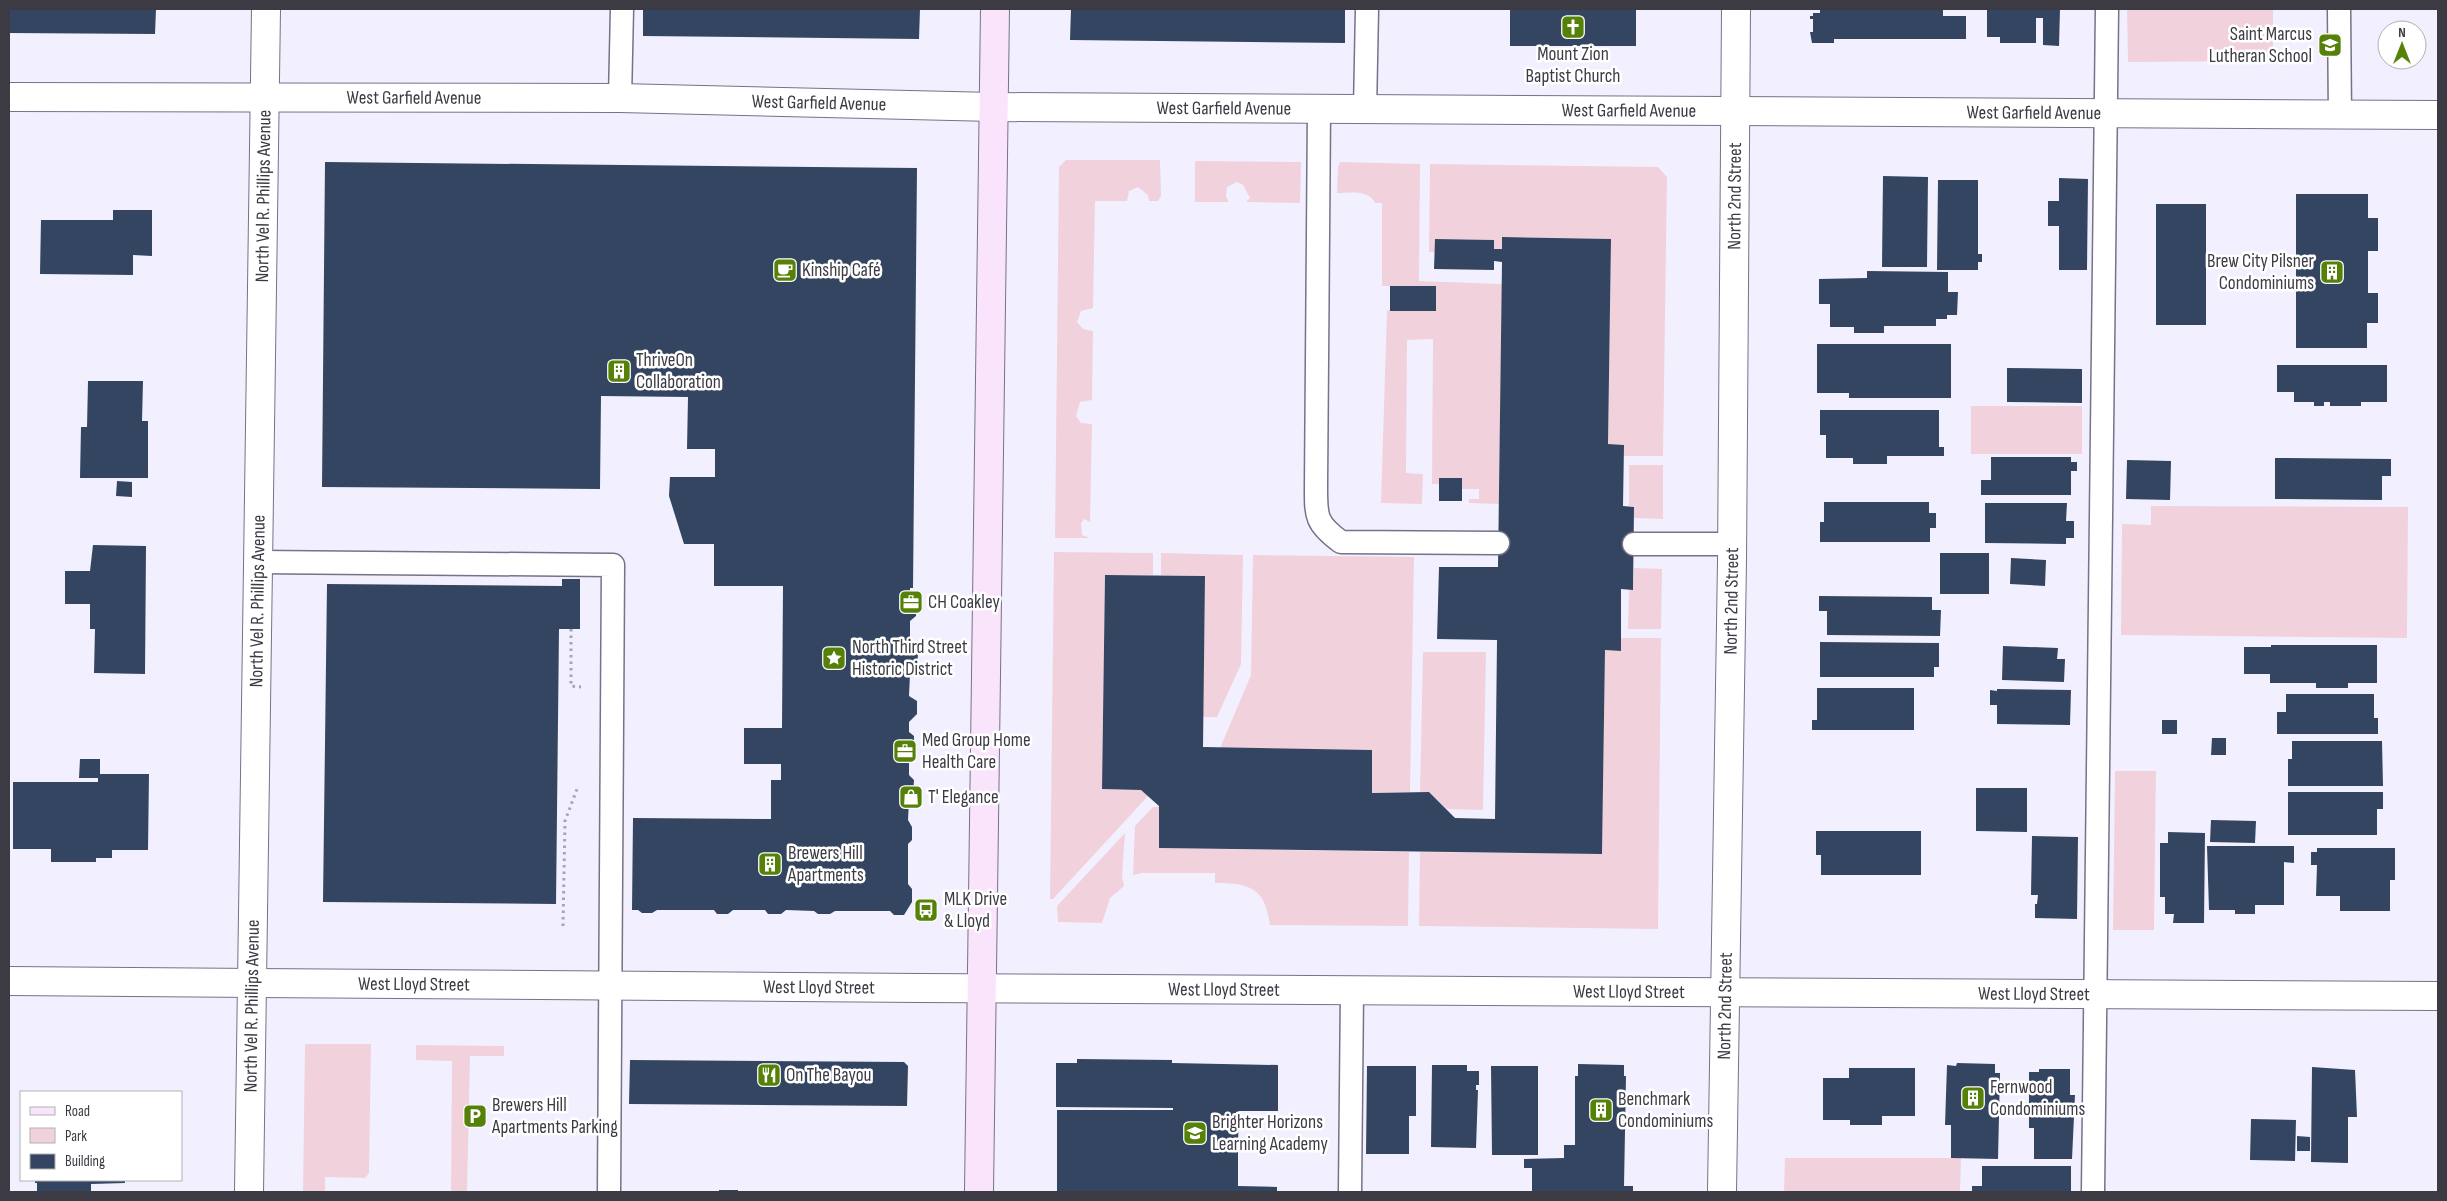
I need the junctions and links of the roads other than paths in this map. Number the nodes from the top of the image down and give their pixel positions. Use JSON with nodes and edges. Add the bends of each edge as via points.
{"nodes":[{"id":1,"x":266,"y":9,"type":"edge"},
{"id":2,"x":622,"y":9,"type":"edge"},
{"id":3,"x":995,"y":9,"type":"edge"},
{"id":4,"x":1367,"y":9,"type":"edge"},
{"id":5,"x":1736,"y":9,"type":"edge"},
{"id":6,"x":2107,"y":9,"type":"edge"},
{"id":7,"x":2339,"y":9,"type":"edge"},
{"id":8,"x":9,"y":97,"type":"edge"},
{"id":9,"x":265,"y":98,"type":"junction"},
{"id":10,"x":620,"y":98,"type":"junction"},
{"id":11,"x":994,"y":107,"type":"junction"},
{"id":12,"x":1319,"y":109,"type":"junction"},
{"id":13,"x":1365,"y":110,"type":"junction"},
{"id":14,"x":1734,"y":113,"type":"junction"},
{"id":15,"x":2105,"y":114,"type":"junction"},
{"id":16,"x":2340,"y":115,"type":"junction"},
{"id":17,"x":2438,"y":115,"type":"edge"},
{"id":18,"x":1498,"y":543,"type":"dead end"},
{"id":19,"x":1634,"y":544,"type":"dead end"},
{"id":20,"x":1732,"y":544,"type":"junction"},
{"id":21,"x":258,"y":562,"type":"junction"},
{"id":22,"x":9,"y":981,"type":"edge"},
{"id":23,"x":252,"y":984,"type":"junction"},
{"id":24,"x":612,"y":986,"type":"junction"},
{"id":25,"x":982,"y":988,"type":"junction"},
{"id":26,"x":1352,"y":990,"type":"junction"},
{"id":27,"x":1724,"y":992,"type":"junction"},
{"id":28,"x":2096,"y":994,"type":"junction"},
{"id":29,"x":2438,"y":996,"type":"edge"},
{"id":30,"x":249,"y":1192,"type":"edge"},
{"id":31,"x":609,"y":1192,"type":"edge"},
{"id":32,"x":979,"y":1192,"type":"edge"},
{"id":33,"x":1350,"y":1192,"type":"edge"},
{"id":34,"x":1722,"y":1192,"type":"edge"},
{"id":35,"x":2093,"y":1192,"type":"edge"}],
"edges":[{"from":1,"to":9,"type":"street","name":"North Vel R. Phillips Avenue"},
{"from":2,"to":10,"type":"lane"},
{"from":3,"to":11,"type":"main road"},
{"from":4,"to":13,"type":"lane"},
{"from":5,"to":14,"type":"street","name":"North 2nd Street"},
{"from":6,"to":15,"type":"lane"},
{"from":7,"to":16,"type":"lane"},
{"from":8,"to":9,"type":"street","name":"West Garfield Avenue"},
{"from":9,"to":10,"type":"street","name":"West Garfield Avenue"},
{"from":9,"to":21,"type":"street","name":"North Vel R. Phillips Avenue"},
{"from":10,"to":11,"type":"street","name":"West Garfield Avenue"},
{"from":11,"to":12,"type":"street","name":"West Garfield Avenue"},
{"from":11,"to":25,"type":"main road"},
{"from":12,"to":13,"type":"street","name":"West Garfield Avenue"},
{"from":12,"to":18,"type":"lane","via":[[1316,486],[1319,523],[1341,542]]},
{"from":13,"to":14,"type":"street","name":"West Garfield Avenue"},
{"from":14,"to":15,"type":"street","name":"West Garfield Avenue"},
{"from":14,"to":20,"type":"street","name":"North 2nd Street"},
{"from":15,"to":16,"type":"street","name":"West Garfield Avenue"},
{"from":15,"to":28,"type":"lane"},
{"from":16,"to":17,"type":"street","name":"West Garfield Avenue"},
{"from":19,"to":20,"type":"lane"},
{"from":20,"to":27,"type":"street","name":"North 2nd Street"},
{"from":21,"to":23,"type":"street","name":"North Vel R. Phillips Avenue"},
{"from":21,"to":24,"type":"lane","via":[[613,565]]},
{"from":22,"to":23,"type":"street","name":"West Lloyd Street"},
{"from":23,"to":24,"type":"street","name":"West Lloyd Street"},
{"from":23,"to":30,"type":"street","name":"North Vel R. Phillips Avenue"},
{"from":24,"to":25,"type":"street","name":"West Lloyd Street"},
{"from":24,"to":31,"type":"lane"},
{"from":25,"to":26,"type":"street","name":"West Lloyd Street"},
{"from":25,"to":32,"type":"main road"},
{"from":26,"to":27,"type":"street","name":"West Lloyd Street"},
{"from":26,"to":33,"type":"lane"},
{"from":27,"to":28,"type":"street","name":"West Lloyd Street"},
{"from":27,"to":34,"type":"street","name":"North 2nd Street"},
{"from":28,"to":29,"type":"street","name":"West Lloyd Street"},
{"from":28,"to":35,"type":"lane"}]}
